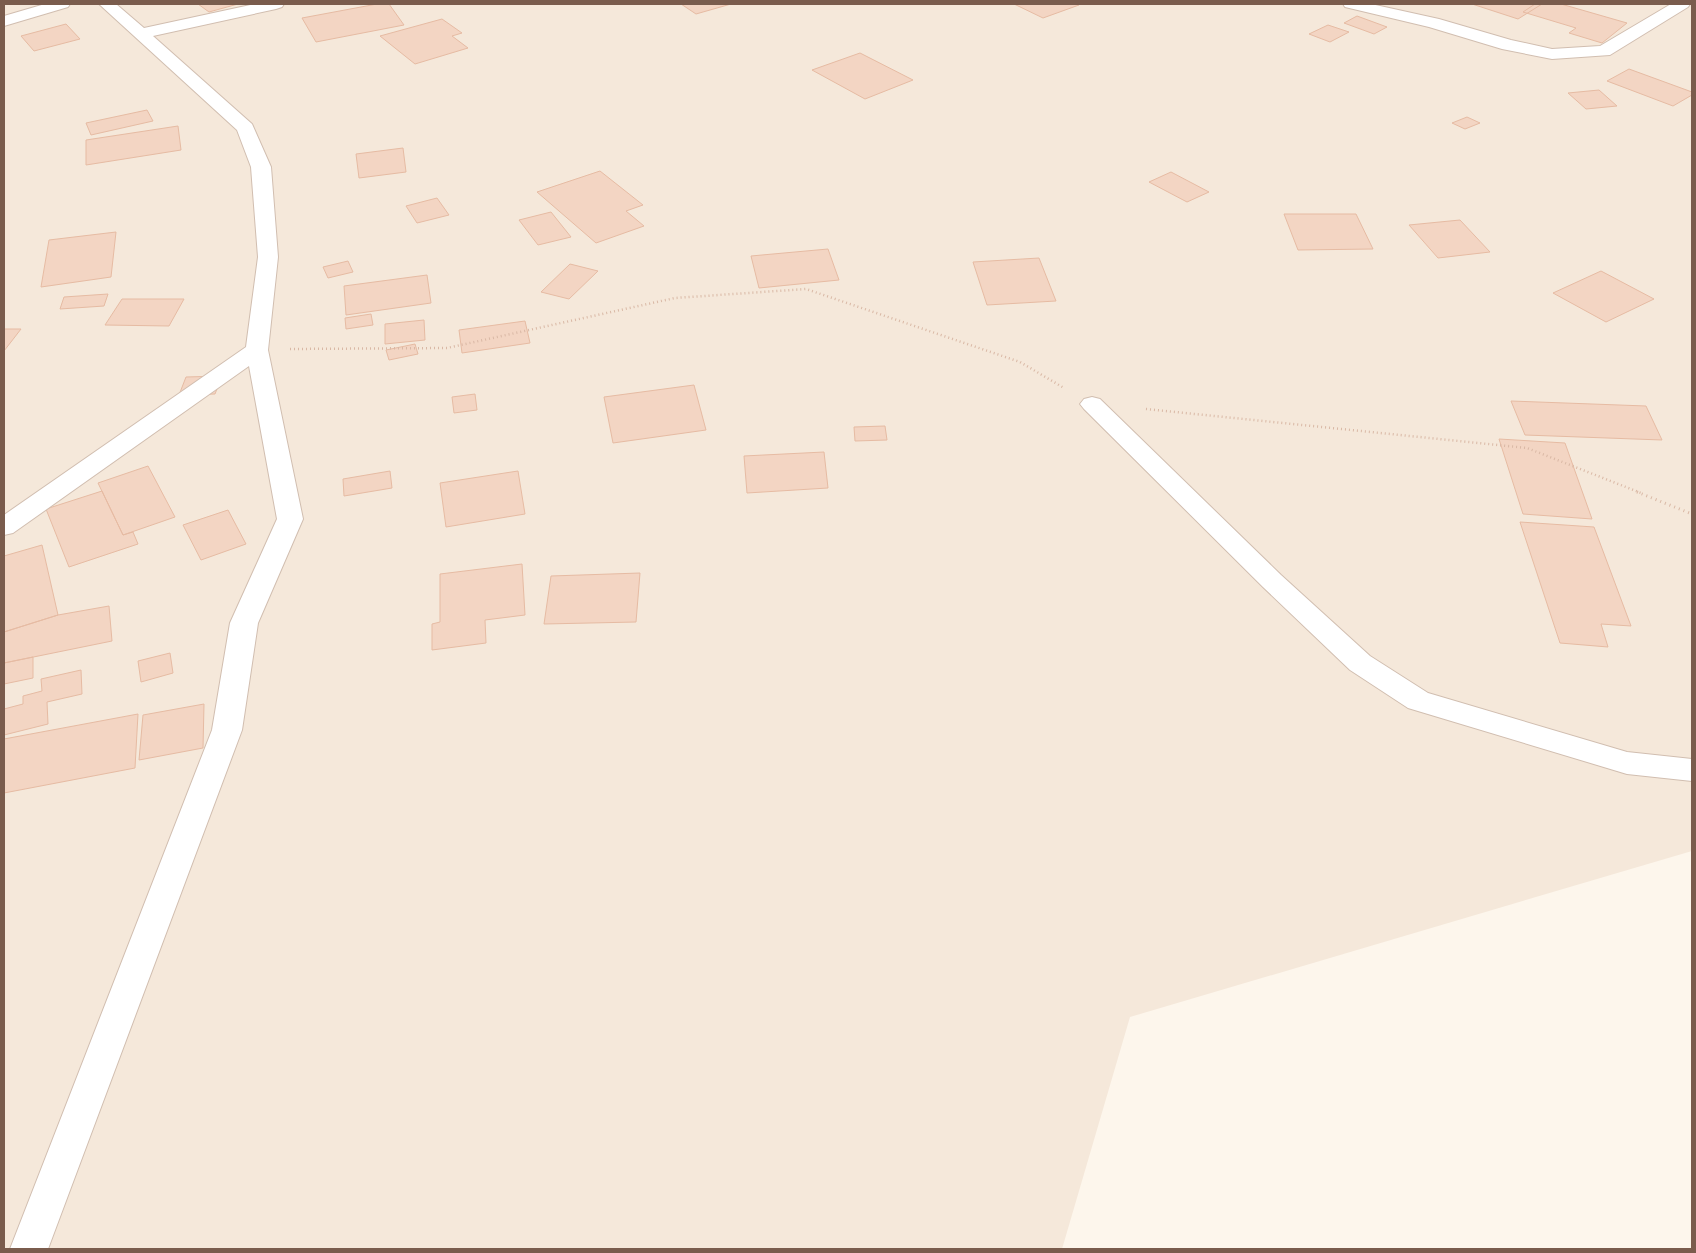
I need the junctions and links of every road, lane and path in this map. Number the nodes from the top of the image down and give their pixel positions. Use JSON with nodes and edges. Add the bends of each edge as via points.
{"nodes":[{"id":1,"x":62,"y":4,"type":"edge"},
{"id":2,"x":107,"y":4,"type":"edge"},
{"id":3,"x":276,"y":4,"type":"edge"},
{"id":4,"x":1351,"y":4,"type":"edge"},
{"id":5,"x":1682,"y":4,"type":"edge"},
{"id":6,"x":4,"y":21,"type":"edge"},
{"id":7,"x":141,"y":34,"type":"junction"},
{"id":8,"x":257,"y":350,"type":"junction"},
{"id":9,"x":1092,"y":404,"type":"junction"},
{"id":10,"x":1692,"y":514,"type":"edge"},
{"id":11,"x":4,"y":527,"type":"edge"},
{"id":12,"x":1692,"y":770,"type":"edge"},
{"id":13,"x":28,"y":1249,"type":"edge"}],
"edges":[{"from":1,"to":6,"type":"street"},
{"from":2,"to":7,"type":"street"},
{"from":3,"to":7,"type":"street"},
{"from":4,"to":5,"type":"street","via":[[1552,54],[1604,51]]},
{"from":7,"to":8,"type":"street","via":[[245,128],[261,166],[268,257]]},
{"from":8,"to":9,"type":"path","via":[[447,348],[675,298],[806,290],[1020,362]]},
{"from":8,"to":11,"type":"street"},
{"from":8,"to":13,"type":"street","via":[[290,519],[244,623],[226,730]]},
{"from":9,"to":10,"type":"path","via":[[1527,448]]},
{"from":9,"to":12,"type":"street","via":[[1360,664],[1418,700],[1627,763]]}]}
